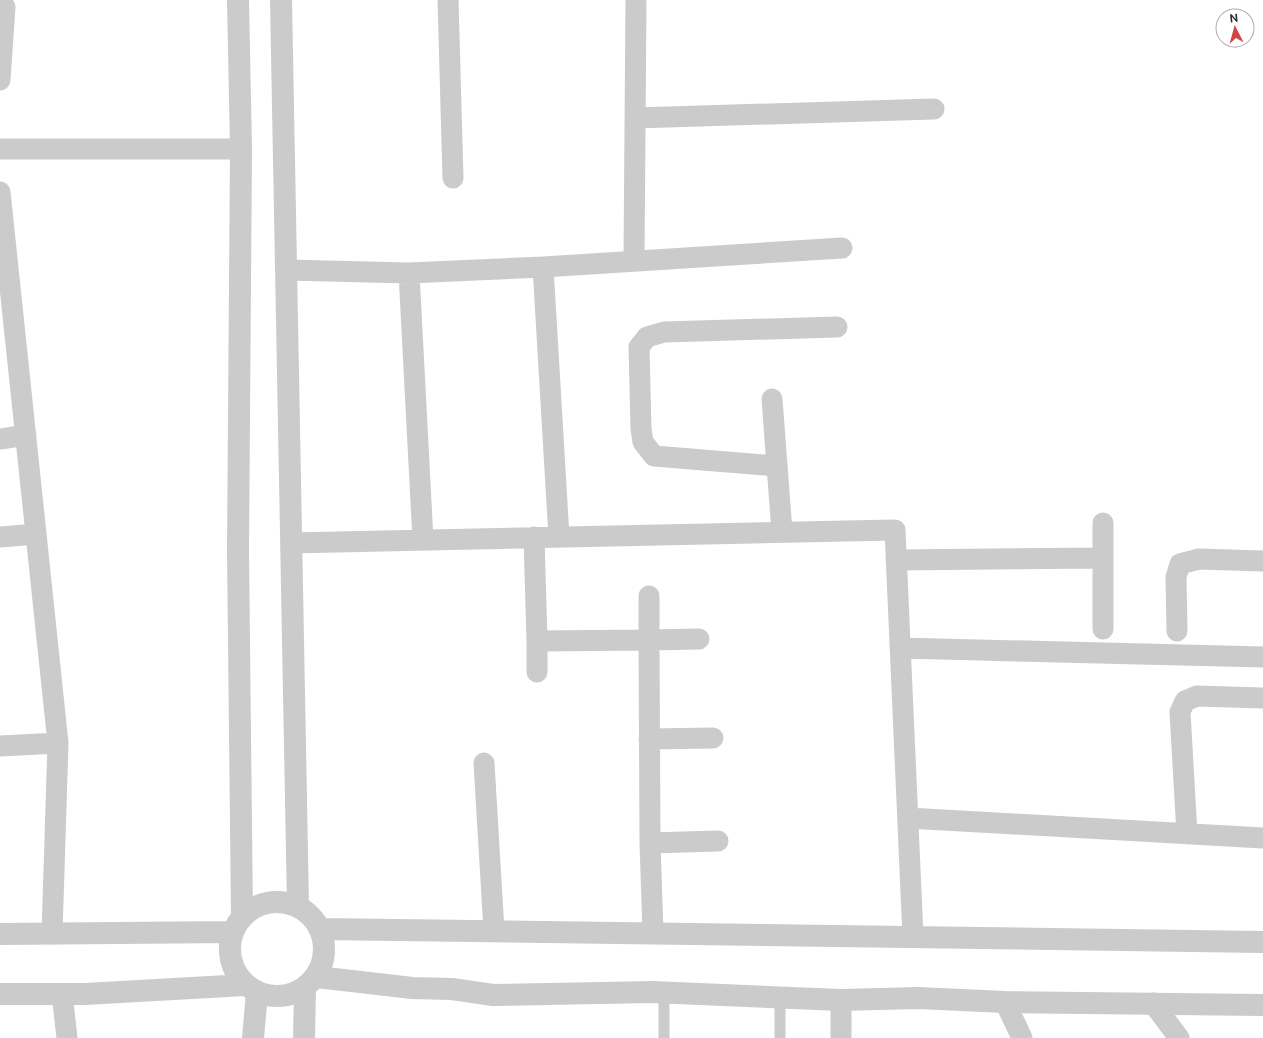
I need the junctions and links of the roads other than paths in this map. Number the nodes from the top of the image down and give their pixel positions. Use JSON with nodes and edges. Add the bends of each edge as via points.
{"nodes":[{"id":1,"x":238,"y":0,"type":"edge"},
{"id":2,"x":281,"y":0,"type":"edge"},
{"id":3,"x":448,"y":0,"type":"edge"},
{"id":4,"x":636,"y":0,"type":"edge"},
{"id":5,"x":0,"y":6,"type":"edge"},
{"id":6,"x":0,"y":80,"type":"edge"},
{"id":7,"x":934,"y":109,"type":"dead end"},
{"id":8,"x":635,"y":118,"type":"junction"},
{"id":9,"x":0,"y":149,"type":"edge"},
{"id":10,"x":241,"y":149,"type":"junction"},
{"id":11,"x":453,"y":178,"type":"dead end"},
{"id":12,"x":0,"y":192,"type":"edge"},
{"id":13,"x":842,"y":248,"type":"dead end"},
{"id":14,"x":634,"y":261,"type":"junction"},
{"id":15,"x":543,"y":267,"type":"junction"},
{"id":16,"x":286,"y":270,"type":"junction"},
{"id":17,"x":409,"y":273,"type":"junction"},
{"id":18,"x":837,"y":327,"type":"dead end"},
{"id":19,"x":8,"y":350,"type":"edge"},
{"id":20,"x":772,"y":399,"type":"dead end"},
{"id":21,"x":26,"y":435,"type":"junction"},
{"id":22,"x":0,"y":438,"type":"edge"},
{"id":23,"x":777,"y":466,"type":"junction"},
{"id":24,"x":1103,"y":523,"type":"dead end"},
{"id":25,"x":782,"y":532,"type":"junction"},
{"id":26,"x":36,"y":534,"type":"junction"},
{"id":27,"x":0,"y":537,"type":"edge"},
{"id":28,"x":534,"y":537,"type":"junction"},
{"id":29,"x":559,"y":537,"type":"junction"},
{"id":30,"x":423,"y":540,"type":"junction"},
{"id":31,"x":291,"y":543,"type":"junction"},
{"id":32,"x":1102,"y":558,"type":"junction"},
{"id":33,"x":896,"y":560,"type":"junction"},
{"id":34,"x":1263,"y":561,"type":"edge"},
{"id":35,"x":649,"y":596,"type":"dead end"},
{"id":36,"x":1103,"y":629,"type":"dead end"},
{"id":37,"x":1176,"y":631,"type":"dead end"},
{"id":38,"x":699,"y":639,"type":"dead end"},
{"id":39,"x":649,"y":640,"type":"junction"},
{"id":40,"x":537,"y":641,"type":"junction"},
{"id":41,"x":900,"y":648,"type":"junction"},
{"id":42,"x":1263,"y":657,"type":"edge"},
{"id":43,"x":537,"y":672,"type":"dead end"},
{"id":44,"x":1263,"y":698,"type":"edge"},
{"id":45,"x":713,"y":738,"type":"dead end"},
{"id":46,"x":649,"y":739,"type":"junction"},
{"id":47,"x":58,"y":743,"type":"junction"},
{"id":48,"x":0,"y":746,"type":"edge"},
{"id":49,"x":484,"y":763,"type":"dead end"},
{"id":50,"x":908,"y":818,"type":"junction"},
{"id":51,"x":1186,"y":834,"type":"junction"},
{"id":52,"x":1263,"y":838,"type":"edge"},
{"id":53,"x":718,"y":841,"type":"dead end"},
{"id":54,"x":650,"y":843,"type":"junction"},
{"id":55,"x":298,"y":906,"type":"junction"},
{"id":56,"x":238,"y":924,"type":"junction"},
{"id":57,"x":321,"y":929,"type":"junction"},
{"id":58,"x":494,"y":931,"type":"junction"},
{"id":59,"x":653,"y":933,"type":"junction"},
{"id":60,"x":0,"y":934,"type":"edge"},
{"id":61,"x":52,"y":934,"type":"junction"},
{"id":62,"x":913,"y":937,"type":"junction"},
{"id":63,"x":1263,"y":942,"type":"edge"},
{"id":64,"x":311,"y":983,"type":"junction"},
{"id":65,"x":251,"y":989,"type":"junction"},
{"id":66,"x":664,"y":993,"type":"junction"},
{"id":67,"x":0,"y":994,"type":"edge"},
{"id":68,"x":62,"y":994,"type":"junction"},
{"id":69,"x":780,"y":996,"type":"junction"},
{"id":70,"x":841,"y":1000,"type":"junction"},
{"id":71,"x":1005,"y":1002,"type":"junction"},
{"id":72,"x":1153,"y":1003,"type":"junction"},
{"id":73,"x":1263,"y":1005,"type":"edge"},
{"id":74,"x":67,"y":1038,"type":"edge"},
{"id":75,"x":253,"y":1038,"type":"edge"},
{"id":76,"x":304,"y":1038,"type":"edge"},
{"id":77,"x":664,"y":1038,"type":"edge"},
{"id":78,"x":780,"y":1038,"type":"edge"},
{"id":79,"x":841,"y":1038,"type":"edge"},
{"id":80,"x":1022,"y":1038,"type":"edge"},
{"id":81,"x":1179,"y":1038,"type":"edge"}],
"edges":[{"from":1,"to":10,"type":"street"},
{"from":2,"to":16,"type":"street"},
{"from":3,"to":11,"type":"street"},
{"from":4,"to":8,"type":"street"},
{"from":5,"to":6,"type":"street","via":[[5,7]]},
{"from":7,"to":8,"type":"street"},
{"from":8,"to":14,"type":"street"},
{"from":9,"to":10,"type":"street"},
{"from":10,"to":56,"type":"street"},
{"from":12,"to":19,"type":"street"},
{"from":13,"to":14,"type":"street"},
{"from":14,"to":15,"type":"street"},
{"from":15,"to":17,"type":"street"},
{"from":15,"to":29,"type":"street"},
{"from":16,"to":17,"type":"street"},
{"from":16,"to":31,"type":"street"},
{"from":17,"to":30,"type":"street"},
{"from":18,"to":23,"type":"street","via":[[664,332],[648,337],[639,347],[641,429],[643,442],[654,456]]},
{"from":19,"to":21,"type":"street"},
{"from":20,"to":23,"type":"street"},
{"from":21,"to":22,"type":"street"},
{"from":21,"to":26,"type":"street"},
{"from":23,"to":25,"type":"street"},
{"from":24,"to":32,"type":"street"},
{"from":25,"to":29,"type":"street"},
{"from":25,"to":33,"type":"street","via":[[895,530]]},
{"from":26,"to":27,"type":"street"},
{"from":26,"to":47,"type":"street"},
{"from":28,"to":29,"type":"street"},
{"from":28,"to":30,"type":"street"},
{"from":28,"to":40,"type":"street"},
{"from":30,"to":31,"type":"street"},
{"from":31,"to":55,"type":"street"},
{"from":32,"to":33,"type":"street"},
{"from":32,"to":36,"type":"street"},
{"from":33,"to":41,"type":"street"},
{"from":34,"to":37,"type":"street","via":[[1199,559],[1180,564],[1176,577]]},
{"from":35,"to":39,"type":"street"},
{"from":38,"to":39,"type":"street"},
{"from":39,"to":40,"type":"street"},
{"from":39,"to":46,"type":"street"},
{"from":40,"to":43,"type":"street"},
{"from":41,"to":42,"type":"street"},
{"from":41,"to":50,"type":"street"},
{"from":44,"to":51,"type":"street","via":[[1197,696],[1186,701],[1180,712]]},
{"from":45,"to":46,"type":"street"},
{"from":46,"to":54,"type":"street"},
{"from":47,"to":48,"type":"street"},
{"from":47,"to":61,"type":"street"},
{"from":49,"to":58,"type":"street"},
{"from":50,"to":51,"type":"street"},
{"from":50,"to":62,"type":"street"},
{"from":51,"to":52,"type":"street"},
{"from":53,"to":54,"type":"street"},
{"from":54,"to":59,"type":"street"},
{"from":55,"to":56,"type":"street","via":[[268,902],[254,908]]},
{"from":55,"to":57,"type":"street","via":[[311,916]]},
{"from":56,"to":61,"type":"street"},
{"from":56,"to":65,"type":"street","via":[[229,944],[230,959],[235,972]]},
{"from":57,"to":58,"type":"street"},
{"from":57,"to":64,"type":"street","via":[[325,945],[324,962]]},
{"from":58,"to":59,"type":"street"},
{"from":59,"to":62,"type":"street"},
{"from":60,"to":61,"type":"street"},
{"from":62,"to":63,"type":"street"},
{"from":64,"to":65,"type":"street","via":[[290,996],[273,997]]},
{"from":64,"to":66,"type":"street","via":[[452,989],[492,995]]},
{"from":64,"to":76,"type":"street"},
{"from":65,"to":68,"type":"street"},
{"from":65,"to":75,"type":"street"},
{"from":66,"to":69,"type":"street"},
{"from":66,"to":77,"type":"lane"},
{"from":67,"to":68,"type":"street"},
{"from":68,"to":74,"type":"street"},
{"from":69,"to":70,"type":"street"},
{"from":69,"to":78,"type":"lane"},
{"from":70,"to":71,"type":"street","via":[[918,998]]},
{"from":70,"to":79,"type":"street"},
{"from":71,"to":72,"type":"street"},
{"from":71,"to":80,"type":"street"},
{"from":72,"to":73,"type":"street"},
{"from":72,"to":81,"type":"street"}]}
